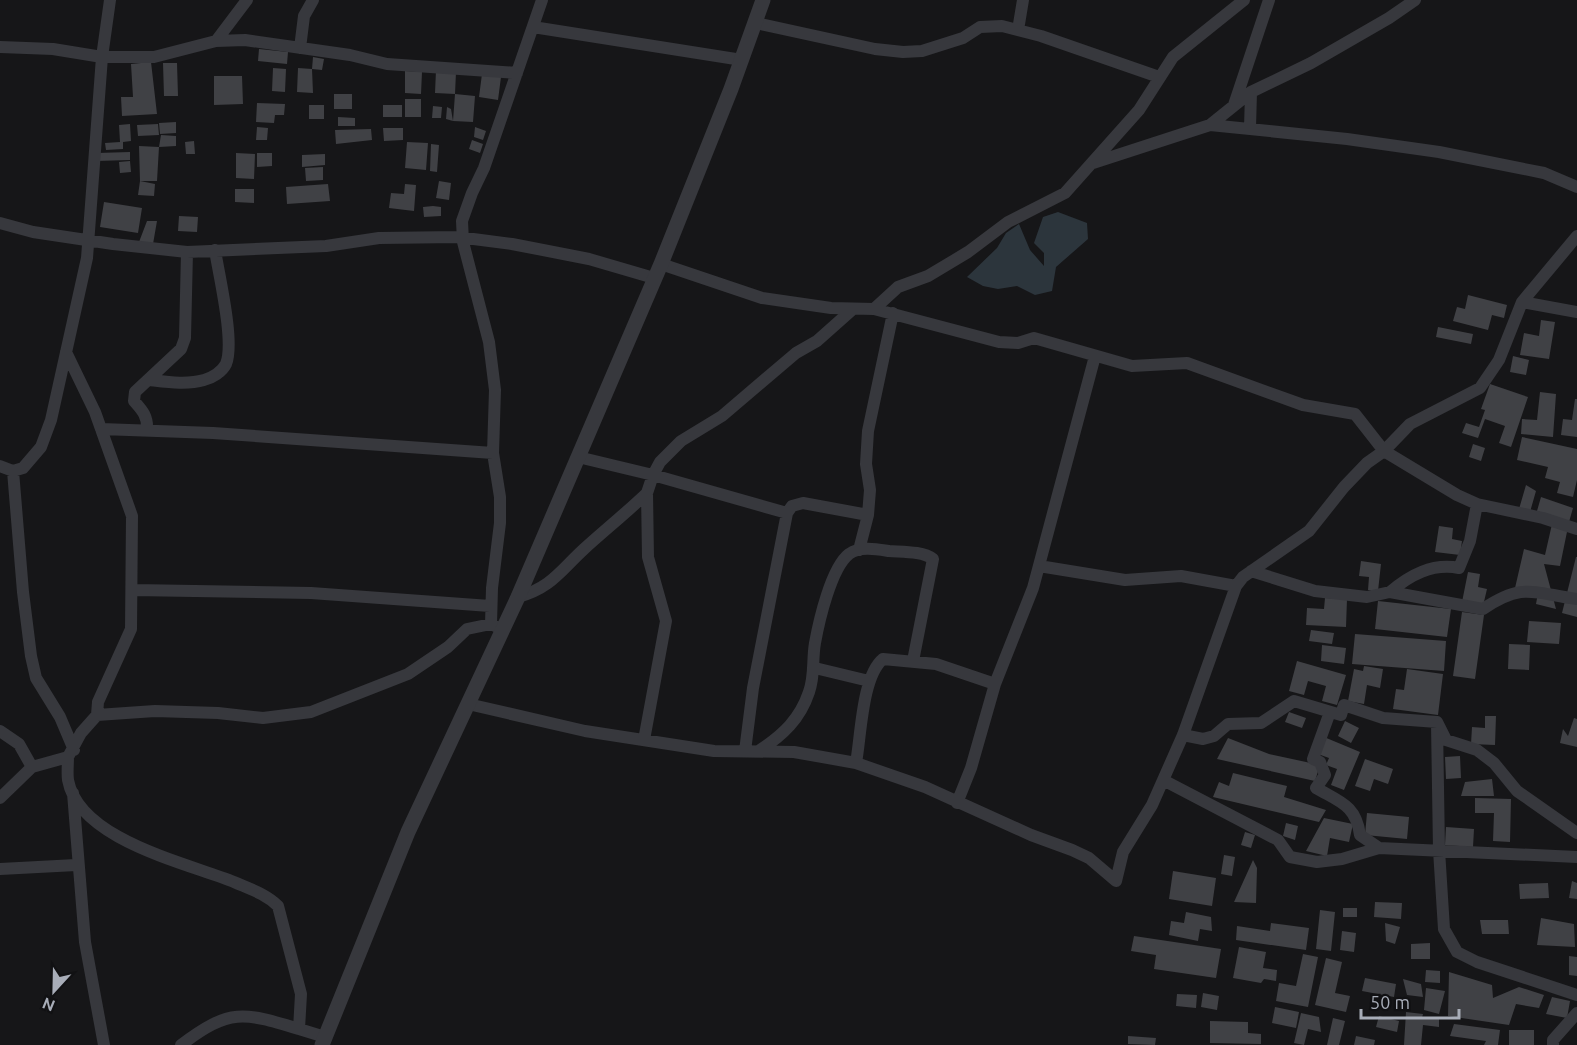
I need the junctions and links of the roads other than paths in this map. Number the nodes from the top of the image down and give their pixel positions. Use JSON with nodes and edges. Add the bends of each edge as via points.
{"nodes":[{"id":1,"x":110,"y":0,"type":"edge"},
{"id":2,"x":247,"y":0,"type":"edge"},
{"id":3,"x":313,"y":0,"type":"edge"},
{"id":4,"x":542,"y":0,"type":"edge"},
{"id":5,"x":763,"y":0,"type":"edge"},
{"id":6,"x":1023,"y":0,"type":"edge"},
{"id":7,"x":1244,"y":0,"type":"edge"},
{"id":8,"x":1269,"y":0,"type":"edge"},
{"id":9,"x":1415,"y":0,"type":"edge"},
{"id":10,"x":756,"y":23,"type":"junction"},
{"id":11,"x":534,"y":27,"type":"junction"},
{"id":12,"x":1018,"y":30,"type":"junction"},
{"id":13,"x":216,"y":41,"type":"junction"},
{"id":14,"x":0,"y":47,"type":"edge"},
{"id":15,"x":300,"y":48,"type":"junction"},
{"id":16,"x":102,"y":57,"type":"junction"},
{"id":17,"x":742,"y":60,"type":"junction"},
{"id":18,"x":517,"y":73,"type":"junction"},
{"id":19,"x":1159,"y":77,"type":"junction"},
{"id":20,"x":1251,"y":92,"type":"junction"},
{"id":21,"x":1234,"y":105,"type":"junction"},
{"id":22,"x":1210,"y":125,"type":"junction"},
{"id":23,"x":1250,"y":128,"type":"junction"},
{"id":24,"x":1093,"y":163,"type":"junction"},
{"id":25,"x":1577,"y":187,"type":"edge"},
{"id":26,"x":0,"y":223,"type":"edge"},
{"id":27,"x":1577,"y":236,"type":"edge"},
{"id":28,"x":462,"y":238,"type":"junction"},
{"id":29,"x":89,"y":240,"type":"junction"},
{"id":30,"x":215,"y":250,"type":"junction"},
{"id":31,"x":187,"y":252,"type":"junction"},
{"id":32,"x":661,"y":264,"type":"junction"},
{"id":33,"x":654,"y":278,"type":"junction"},
{"id":34,"x":1522,"y":302,"type":"junction"},
{"id":35,"x":853,"y":309,"type":"junction"},
{"id":36,"x":874,"y":309,"type":"junction"},
{"id":37,"x":1577,"y":312,"type":"edge"},
{"id":38,"x":893,"y":313,"type":"junction"},
{"id":39,"x":66,"y":352,"type":"junction"},
{"id":40,"x":1095,"y":356,"type":"junction"},
{"id":41,"x":149,"y":380,"type":"junction"},
{"id":42,"x":101,"y":429,"type":"junction"},
{"id":43,"x":147,"y":430,"type":"junction"},
{"id":44,"x":1384,"y":451,"type":"junction"},
{"id":45,"x":493,"y":453,"type":"junction"},
{"id":46,"x":578,"y":457,"type":"junction"},
{"id":47,"x":5,"y":470,"type":"edge"},
{"id":48,"x":653,"y":475,"type":"junction"},
{"id":49,"x":647,"y":493,"type":"junction"},
{"id":50,"x":1477,"y":504,"type":"junction"},
{"id":51,"x":787,"y":513,"type":"junction"},
{"id":52,"x":868,"y":515,"type":"junction"},
{"id":53,"x":1577,"y":529,"type":"edge"},
{"id":54,"x":859,"y":550,"type":"junction"},
{"id":55,"x":1039,"y":566,"type":"junction"},
{"id":56,"x":1251,"y":571,"type":"junction"},
{"id":57,"x":1236,"y":586,"type":"junction"},
{"id":58,"x":133,"y":590,"type":"junction"},
{"id":59,"x":1390,"y":592,"type":"junction"},
{"id":60,"x":518,"y":597,"type":"junction"},
{"id":61,"x":1577,"y":599,"type":"edge"},
{"id":62,"x":490,"y":606,"type":"junction"},
{"id":63,"x":497,"y":627,"type":"junction"},
{"id":64,"x":913,"y":661,"type":"junction"},
{"id":65,"x":815,"y":668,"type":"junction"},
{"id":66,"x":869,"y":681,"type":"junction"},
{"id":67,"x":995,"y":684,"type":"junction"},
{"id":68,"x":468,"y":704,"type":"junction"},
{"id":69,"x":1330,"y":712,"type":"junction"},
{"id":70,"x":97,"y":715,"type":"junction"},
{"id":71,"x":1437,"y":722,"type":"junction"},
{"id":72,"x":0,"y":731,"type":"edge"},
{"id":73,"x":1184,"y":735,"type":"junction"},
{"id":74,"x":644,"y":740,"type":"junction"},
{"id":75,"x":745,"y":750,"type":"junction"},
{"id":76,"x":760,"y":750,"type":"junction"},
{"id":77,"x":71,"y":753,"type":"junction"},
{"id":78,"x":856,"y":764,"type":"junction"},
{"id":79,"x":32,"y":767,"type":"junction"},
{"id":80,"x":1163,"y":780,"type":"junction"},
{"id":81,"x":73,"y":792,"type":"junction"},
{"id":82,"x":0,"y":798,"type":"edge"},
{"id":83,"x":957,"y":803,"type":"junction"},
{"id":84,"x":1577,"y":832,"type":"edge"},
{"id":85,"x":1379,"y":848,"type":"junction"},
{"id":86,"x":1439,"y":850,"type":"junction"},
{"id":87,"x":1577,"y":857,"type":"edge"},
{"id":88,"x":76,"y":865,"type":"junction"},
{"id":89,"x":0,"y":870,"type":"edge"},
{"id":90,"x":1577,"y":995,"type":"edge"},
{"id":91,"x":1577,"y":1013,"type":"edge"},
{"id":92,"x":299,"y":1029,"type":"junction"},
{"id":93,"x":323,"y":1041,"type":"edge"},
{"id":94,"x":104,"y":1045,"type":"edge"},
{"id":95,"x":181,"y":1045,"type":"edge"},
{"id":96,"x":1553,"y":1045,"type":"edge"}],
"edges":[{"from":1,"to":16,"type":"street"},
{"from":2,"to":13,"type":"street"},
{"from":3,"to":15,"type":"street","via":[[304,16]]},
{"from":4,"to":11,"type":"street"},
{"from":5,"to":10,"type":"street"},
{"from":6,"to":12,"type":"street"},
{"from":7,"to":19,"type":"street","via":[[1173,57]]},
{"from":8,"to":21,"type":"street"},
{"from":9,"to":20,"type":"street","via":[[1311,63]]},
{"from":10,"to":12,"type":"street","via":[[875,50],[903,52],[922,51],[954,41],[980,27]]},
{"from":10,"to":17,"type":"street"},
{"from":11,"to":17,"type":"street"},
{"from":11,"to":18,"type":"street"},
{"from":12,"to":19,"type":"street"},
{"from":13,"to":15,"type":"street","via":[[245,40]]},
{"from":13,"to":16,"type":"street","via":[[154,57]]},
{"from":14,"to":16,"type":"street","via":[[53,49]]},
{"from":15,"to":18,"type":"street","via":[[398,65]]},
{"from":16,"to":29,"type":"street"},
{"from":17,"to":32,"type":"street"},
{"from":18,"to":28,"type":"street","via":[[462,221]]},
{"from":19,"to":24,"type":"street","via":[[1139,110]]},
{"from":20,"to":21,"type":"street"},
{"from":20,"to":23,"type":"street"},
{"from":21,"to":22,"type":"street"},
{"from":22,"to":23,"type":"street"},
{"from":22,"to":24,"type":"street"},
{"from":23,"to":25,"type":"street","via":[[1439,152],[1544,173]]},
{"from":24,"to":36,"type":"street","via":[[1065,194],[1008,222],[928,276],[898,287]]},
{"from":26,"to":29,"type":"street"},
{"from":27,"to":34,"type":"street"},
{"from":28,"to":30,"type":"street","via":[[379,238],[326,246]]},
{"from":28,"to":33,"type":"street","via":[[589,259]]},
{"from":28,"to":45,"type":"street","via":[[491,358],[495,390]]},
{"from":29,"to":31,"type":"street"},
{"from":29,"to":39,"type":"street"},
{"from":30,"to":31,"type":"street"},
{"from":30,"to":41,"type":"street","via":[[228,339],[226,363],[206,380]]},
{"from":31,"to":41,"type":"street","via":[[185,338],[181,349]]},
{"from":32,"to":33,"type":"street"},
{"from":32,"to":35,"type":"street","via":[[762,298]]},
{"from":33,"to":46,"type":"street"},
{"from":34,"to":37,"type":"street"},
{"from":34,"to":44,"type":"street","via":[[1499,360],[1480,388],[1410,424]]},
{"from":35,"to":36,"type":"street"},
{"from":35,"to":48,"type":"street","via":[[722,416],[681,441]]},
{"from":36,"to":38,"type":"street"},
{"from":38,"to":40,"type":"street","via":[[990,340],[1018,343],[1034,338]]},
{"from":38,"to":52,"type":"street","via":[[868,432]]},
{"from":39,"to":42,"type":"street"},
{"from":39,"to":47,"type":"street","via":[[48,434],[23,468]]},
{"from":40,"to":44,"type":"street","via":[[1131,366],[1186,363],[1303,405],[1347,411],[1359,417]]},
{"from":40,"to":55,"type":"street"},
{"from":41,"to":43,"type":"street","via":[[140,384],[134,401],[144,412]]},
{"from":42,"to":43,"type":"street"},
{"from":42,"to":58,"type":"street","via":[[132,516]]},
{"from":43,"to":45,"type":"street"},
{"from":44,"to":50,"type":"street"},
{"from":44,"to":56,"type":"street","via":[[1344,487],[1309,531]]},
{"from":45,"to":62,"type":"street","via":[[500,523]]},
{"from":46,"to":48,"type":"street"},
{"from":46,"to":60,"type":"street"},
{"from":47,"to":77,"type":"street","via":[[36,678],[60,717]]},
{"from":48,"to":49,"type":"street"},
{"from":48,"to":51,"type":"street"},
{"from":49,"to":60,"type":"street","via":[[555,580],[537,592]]},
{"from":49,"to":74,"type":"street","via":[[648,557],[666,621]]},
{"from":50,"to":53,"type":"street"},
{"from":50,"to":59,"type":"street","via":[[1470,541],[1459,568],[1446,566],[1408,576]]},
{"from":51,"to":52,"type":"street","via":[[792,506],[803,503]]},
{"from":51,"to":75,"type":"street"},
{"from":52,"to":54,"type":"street"},
{"from":54,"to":64,"type":"street","via":[[933,559]]},
{"from":54,"to":65,"type":"street","via":[[838,566],[815,644]]},
{"from":55,"to":57,"type":"street","via":[[1125,580],[1181,576]]},
{"from":55,"to":67,"type":"street"},
{"from":56,"to":57,"type":"street"},
{"from":56,"to":59,"type":"street","via":[[1315,591],[1367,597]]},
{"from":57,"to":73,"type":"street"},
{"from":58,"to":62,"type":"street","via":[[312,593]]},
{"from":58,"to":70,"type":"street","via":[[128,642],[98,702]]},
{"from":59,"to":61,"type":"street","via":[[1483,609],[1500,597],[1523,590]]},
{"from":60,"to":63,"type":"street"},
{"from":62,"to":63,"type":"street"},
{"from":63,"to":68,"type":"street"},
{"from":63,"to":70,"type":"street","via":[[466,629],[440,653],[408,674],[311,712],[263,718],[154,711]]},
{"from":64,"to":66,"type":"street","via":[[883,659]]},
{"from":64,"to":67,"type":"street","via":[[936,664]]},
{"from":65,"to":66,"type":"street"},
{"from":65,"to":76,"type":"street","via":[[809,693],[794,722]]},
{"from":66,"to":78,"type":"street"},
{"from":67,"to":83,"type":"street"},
{"from":68,"to":74,"type":"street","via":[[585,731]]},
{"from":68,"to":93,"type":"street","via":[[408,832]]},
{"from":69,"to":71,"type":"street","via":[[1341,715],[1344,705],[1383,718]]},
{"from":69,"to":73,"type":"street","via":[[1294,701],[1261,723],[1228,724],[1214,736],[1203,739]]},
{"from":69,"to":85,"type":"street","via":[[1313,759],[1320,762],[1325,775],[1316,788],[1351,808],[1360,835]]},
{"from":70,"to":77,"type":"street","via":[[81,733]]},
{"from":71,"to":84,"type":"street","via":[[1446,740],[1477,750],[1517,791]]},
{"from":71,"to":86,"type":"street"},
{"from":72,"to":79,"type":"street","via":[[19,744]]},
{"from":73,"to":80,"type":"street"},
{"from":74,"to":75,"type":"street","via":[[714,751]]},
{"from":75,"to":76,"type":"street"},
{"from":76,"to":78,"type":"street"},
{"from":77,"to":79,"type":"street"},
{"from":77,"to":81,"type":"street","via":[[68,780]]},
{"from":78,"to":83,"type":"street","via":[[925,787]]},
{"from":79,"to":82,"type":"street"},
{"from":80,"to":83,"type":"street","via":[[1123,852],[1116,881],[1089,858]]},
{"from":80,"to":85,"type":"street","via":[[1278,840],[1290,857],[1317,862]]},
{"from":81,"to":88,"type":"street"},
{"from":81,"to":92,"type":"street","via":[[85,811],[110,832],[148,852],[258,892],[278,906],[301,994]]},
{"from":85,"to":86,"type":"street"},
{"from":86,"to":87,"type":"street"},
{"from":86,"to":90,"type":"street","via":[[1444,929],[1456,952]]},
{"from":88,"to":89,"type":"street"},
{"from":88,"to":94,"type":"street"},
{"from":91,"to":96,"type":"street"},
{"from":92,"to":93,"type":"street"},
{"from":92,"to":95,"type":"street","via":[[256,1016],[236,1016],[218,1020]]}]}
